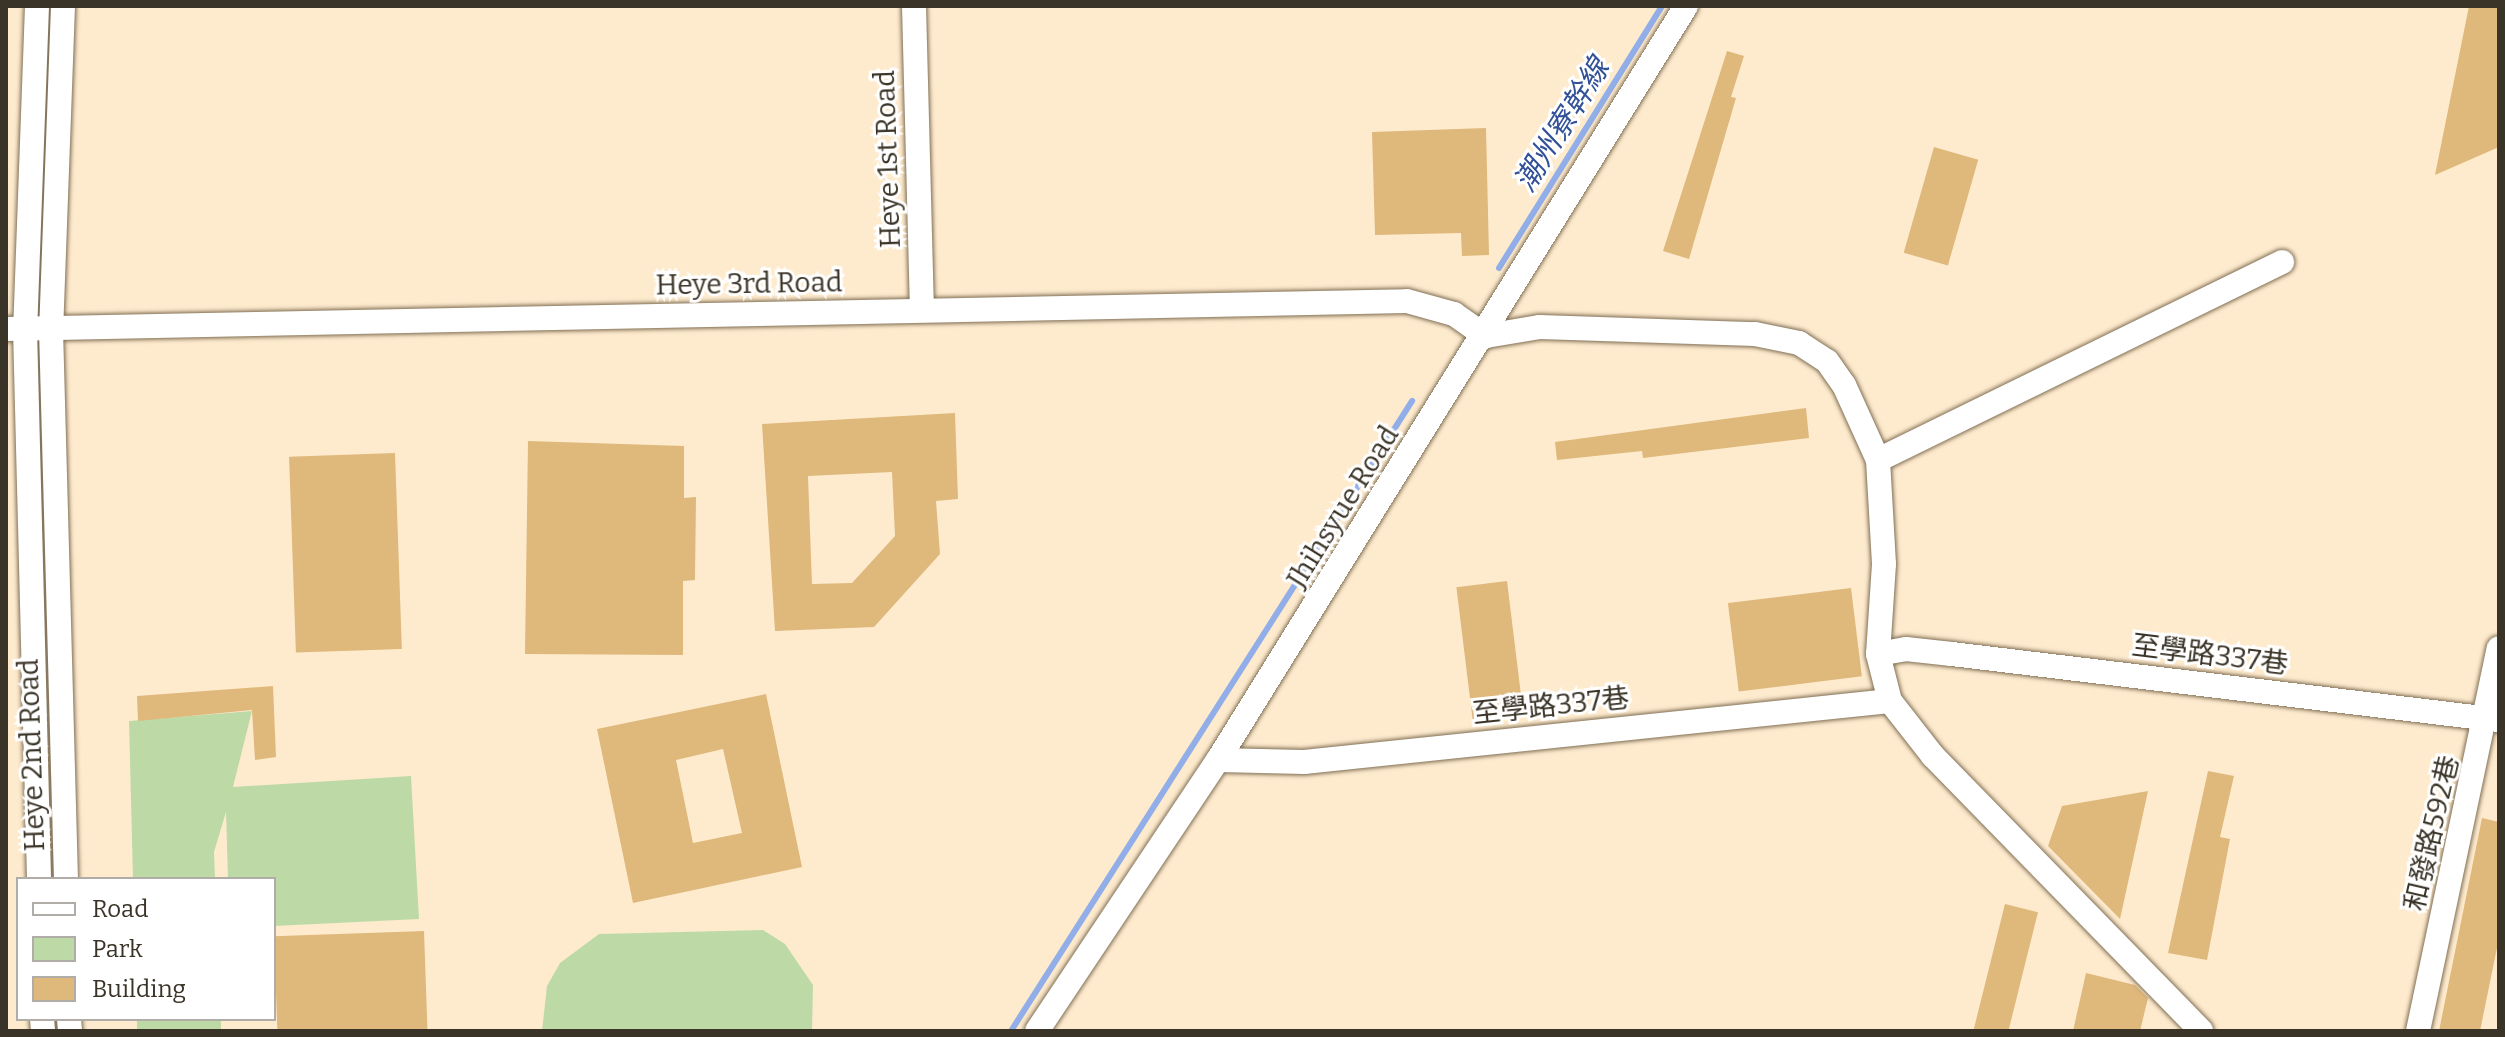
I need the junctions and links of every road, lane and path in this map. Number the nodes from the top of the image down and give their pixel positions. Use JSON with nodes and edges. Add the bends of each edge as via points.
{"nodes":[{"id":1,"x":37,"y":6,"type":"edge"},
{"id":2,"x":63,"y":6,"type":"edge"},
{"id":3,"x":914,"y":6,"type":"edge"},
{"id":4,"x":1686,"y":6,"type":"edge"},
{"id":5,"x":2282,"y":262,"type":"dead end"},
{"id":6,"x":922,"y":310,"type":"junction"},
{"id":7,"x":16,"y":329,"type":"edge"},
{"id":8,"x":51,"y":329,"type":"junction"},
{"id":9,"x":1486,"y":336,"type":"junction"},
{"id":10,"x":1878,"y":460,"type":"junction"},
{"id":11,"x":2499,"y":648,"type":"edge"},
{"id":12,"x":1878,"y":654,"type":"junction"},
{"id":13,"x":1890,"y":701,"type":"junction"},
{"id":14,"x":2494,"y":720,"type":"edge"},
{"id":15,"x":1218,"y":760,"type":"junction"},
{"id":16,"x":39,"y":877,"type":"edge"},
{"id":17,"x":66,"y":877,"type":"edge"},
{"id":18,"x":1037,"y":1031,"type":"edge"},
{"id":19,"x":2201,"y":1031,"type":"edge"},
{"id":20,"x":2418,"y":1031,"type":"edge"}],
"edges":[{"from":1,"to":7,"type":"street","name":"Heye 2nd Road"},
{"from":2,"to":8,"type":"street","name":"Heye 2nd Road"},
{"from":3,"to":6,"type":"street","name":"Heye 1st Road"},
{"from":4,"to":9,"type":"street","name":"Jhihsyue Road"},
{"from":5,"to":10,"type":"street"},
{"from":6,"to":8,"type":"street","name":"Heye 3rd Road"},
{"from":6,"to":9,"type":"street","name":"Heye 3rd Road","via":[[1407,301],[1454,314]]},
{"from":7,"to":8,"type":"street","name":"Heye 3rd Road"},
{"from":7,"to":16,"type":"street","name":"Heye 2nd Road"},
{"from":8,"to":17,"type":"street","name":"Heye 2nd Road"},
{"from":9,"to":10,"type":"street","via":[[1540,327],[1755,334],[1799,343],[1827,361],[1844,385]]},
{"from":9,"to":15,"type":"street","name":"Jhihsyue Road"},
{"from":10,"to":12,"type":"street","via":[[1884,564]]},
{"from":11,"to":14,"type":"street","name":"和發路592巷"},
{"from":12,"to":13,"type":"street"},
{"from":12,"to":14,"type":"street","name":"至學路337巷","via":[[1906,649]]},
{"from":13,"to":15,"type":"street","name":"至學路337巷","via":[[1304,762]]},
{"from":13,"to":19,"type":"street","via":[[1933,756]]},
{"from":14,"to":20,"type":"street","name":"和發路592巷"},
{"from":15,"to":18,"type":"street","name":"Jhihsyue Road"}]}
